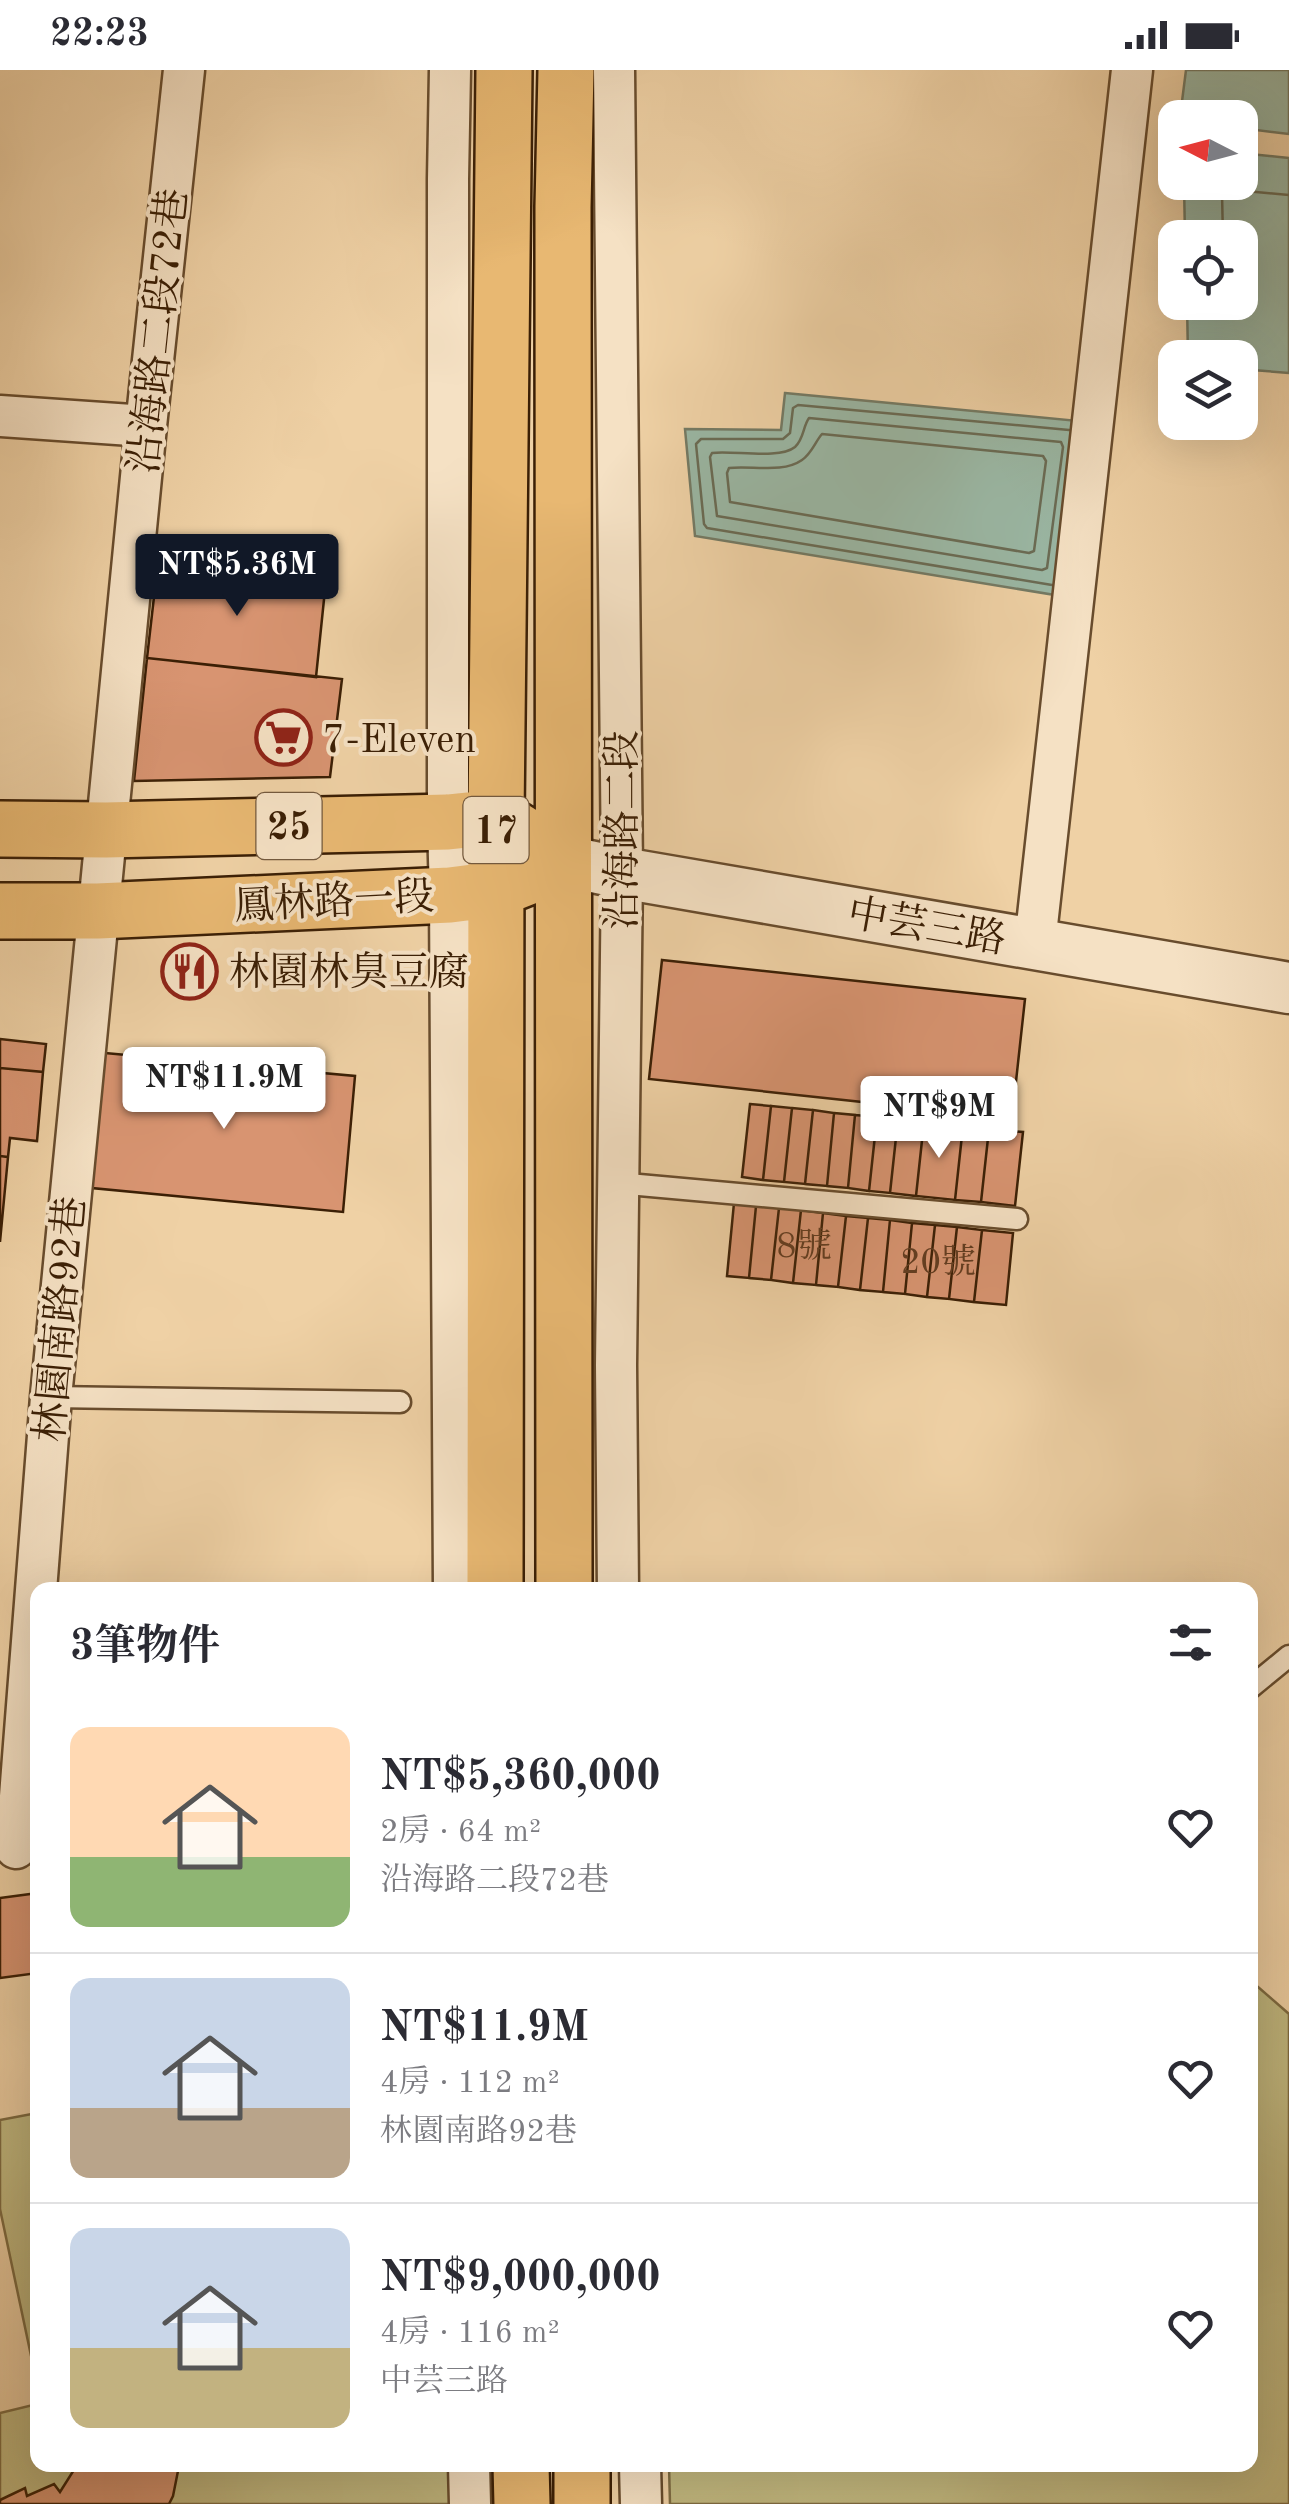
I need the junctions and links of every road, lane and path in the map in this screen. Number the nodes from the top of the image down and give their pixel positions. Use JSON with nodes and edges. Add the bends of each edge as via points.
{"nodes":[{"id":1,"x":184,"y":70,"type":"edge"},
{"id":2,"x":450,"y":70,"type":"edge"},
{"id":3,"x":504,"y":70,"type":"edge"},
{"id":4,"x":614,"y":70,"type":"edge"},
{"id":5,"x":1132,"y":70,"type":"edge"},
{"id":6,"x":581,"y":104,"type":"edge"},
{"id":7,"x":0,"y":416,"type":"edge"},
{"id":8,"x":146,"y":426,"type":"junction"},
{"id":9,"x":472,"y":820,"type":"junction"},
{"id":10,"x":0,"y":829,"type":"edge"},
{"id":11,"x":106,"y":830,"type":"junction"},
{"id":12,"x":565,"y":861,"type":"junction"},
{"id":13,"x":622,"y":874,"type":"junction"},
{"id":14,"x":474,"y":892,"type":"junction"},
{"id":15,"x":0,"y":911,"type":"edge"},
{"id":16,"x":98,"y":911,"type":"junction"},
{"id":17,"x":1035,"y":944,"type":"junction"},
{"id":18,"x":1289,"y":988,"type":"edge"},
{"id":19,"x":617,"y":1183,"type":"junction"},
{"id":20,"x":1017,"y":1219,"type":"dead end"},
{"id":21,"x":51,"y":1397,"type":"junction"},
{"id":22,"x":400,"y":1402,"type":"dead end"},
{"id":23,"x":37,"y":1582,"type":"edge"},
{"id":24,"x":454,"y":1582,"type":"edge"},
{"id":25,"x":495,"y":1582,"type":"edge"},
{"id":26,"x":564,"y":1582,"type":"edge"},
{"id":27,"x":618,"y":1582,"type":"edge"},
{"id":28,"x":1289,"y":1656,"type":"edge"},
{"id":29,"x":1258,"y":1681,"type":"edge"},
{"id":30,"x":30,"y":1684,"type":"edge"},
{"id":31,"x":18,"y":1848,"type":"edge"},
{"id":32,"x":470,"y":2472,"type":"edge"},
{"id":33,"x":522,"y":2472,"type":"edge"},
{"id":34,"x":582,"y":2472,"type":"edge"},
{"id":35,"x":640,"y":2472,"type":"edge"},
{"id":36,"x":470,"y":2504,"type":"edge"},
{"id":37,"x":522,"y":2504,"type":"edge"},
{"id":38,"x":582,"y":2504,"type":"edge"},
{"id":39,"x":641,"y":2504,"type":"edge"}],
"edges":[{"from":1,"to":8,"type":"street","name":"沿海路二段72巷"},
{"from":2,"to":9,"type":"street","via":[[448,179]]},
{"from":3,"to":9,"type":"main road","number":"17"},
{"from":4,"to":6,"type":"street","name":"沿海路二段"},
{"from":5,"to":17,"type":"street"},
{"from":6,"to":12,"type":"main road","name":"沿海路二段","number":"17"},
{"from":6,"to":13,"type":"street","name":"沿海路二段"},
{"from":7,"to":8,"type":"street"},
{"from":8,"to":11,"type":"street","name":"沿海路二段72巷"},
{"from":9,"to":11,"type":"main road","name":"鳳林路一段","number":"25"},
{"from":9,"to":12,"type":"main road"},
{"from":9,"to":14,"type":"main road","number":"17"},
{"from":10,"to":11,"type":"main road","name":"鳳林路一段","number":"25"},
{"from":11,"to":16,"type":"street","name":"沿海路二段72巷"},
{"from":12,"to":13,"type":"street","name":"中芸三路"},
{"from":12,"to":14,"type":"main road","name":"鳳林路一段","number":"25"},
{"from":12,"to":26,"type":"main road","name":"沿海路二段","number":"17"},
{"from":13,"to":17,"type":"street","name":"中芸三路"},
{"from":13,"to":19,"type":"street","name":"沿海路二段"},
{"from":14,"to":16,"type":"main road","name":"鳳林路一段","number":"25"},
{"from":14,"to":24,"type":"street"},
{"from":14,"to":25,"type":"main road","number":"17"},
{"from":15,"to":16,"type":"main road","name":"鳳林路一段","number":"25"},
{"from":16,"to":21,"type":"street","name":"林園南路92巷"},
{"from":17,"to":18,"type":"street","name":"中芸三路"},
{"from":19,"to":20,"type":"lane"},
{"from":19,"to":27,"type":"street","name":"沿海路二段"},
{"from":21,"to":22,"type":"lane"},
{"from":21,"to":23,"type":"street","name":"林園南路92巷"},
{"from":28,"to":29,"type":"lane"},
{"from":30,"to":31,"type":"street","name":"林園南路92巷"},
{"from":32,"to":36,"type":"street"},
{"from":33,"to":37,"type":"main road"},
{"from":34,"to":38,"type":"main road"},
{"from":35,"to":39,"type":"street"}]}
